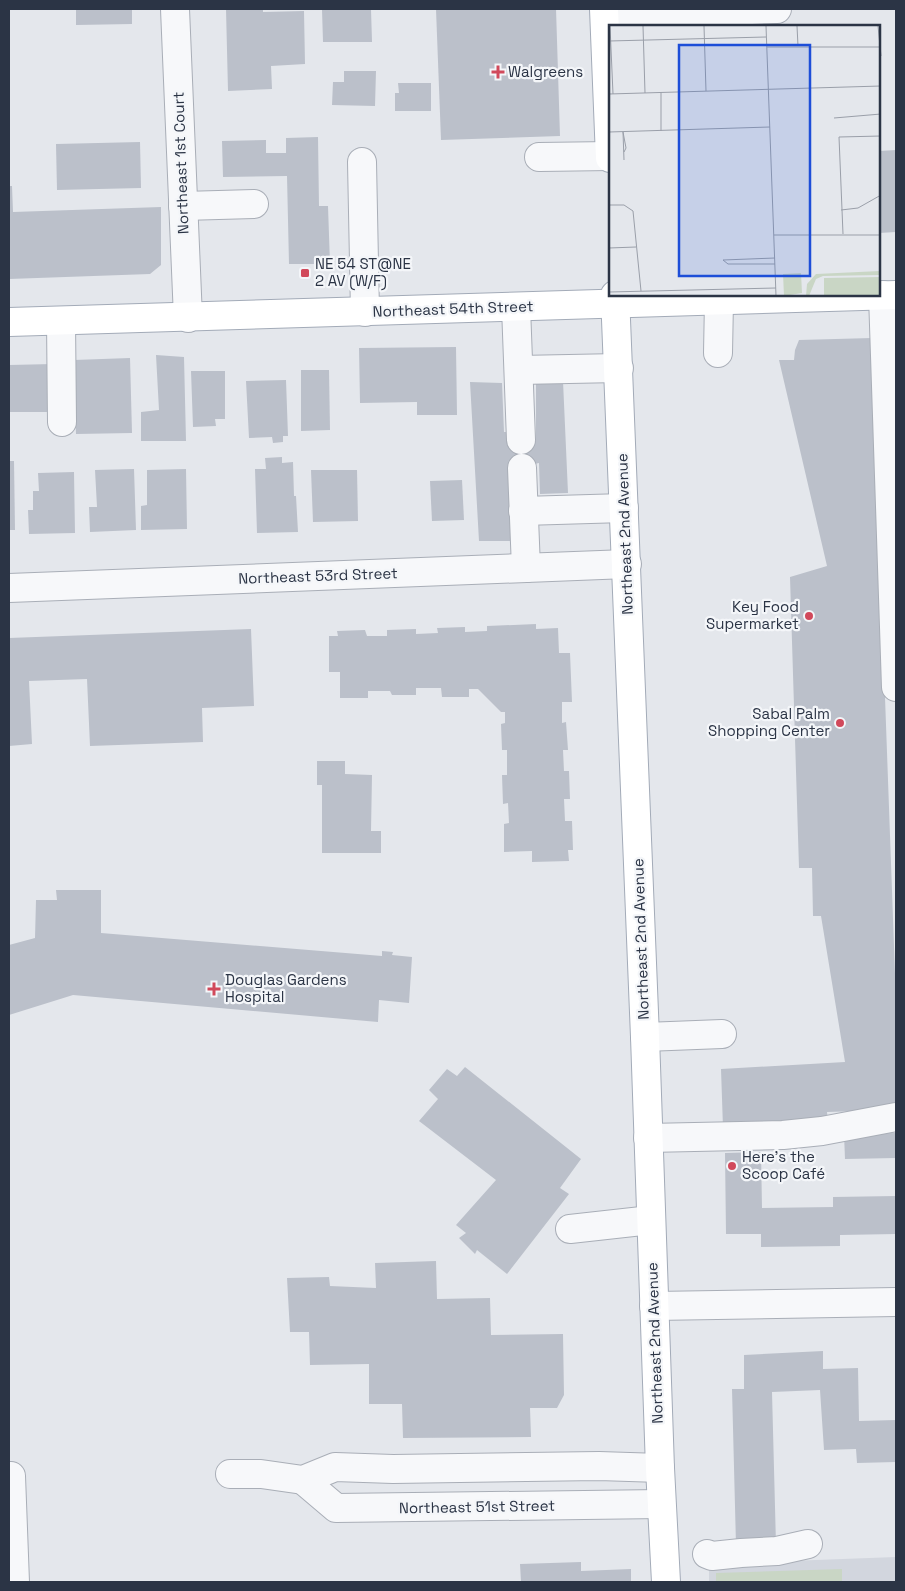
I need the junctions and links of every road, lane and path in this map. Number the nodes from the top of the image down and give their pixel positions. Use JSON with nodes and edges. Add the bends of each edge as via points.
{"nodes":[{"id":1,"x":174,"y":9,"type":"edge"},
{"id":2,"x":776,"y":9,"type":"edge"},
{"id":3,"x":604,"y":12,"type":"edge"},
{"id":4,"x":609,"y":133,"type":"edge"},
{"id":5,"x":539,"y":157,"type":"dead end"},
{"id":6,"x":609,"y":157,"type":"edge"},
{"id":7,"x":362,"y":162,"type":"dead end"},
{"id":8,"x":254,"y":204,"type":"dead end"},
{"id":9,"x":183,"y":206,"type":"junction"},
{"id":10,"x":890,"y":295,"type":"edge"},
{"id":11,"x":861,"y":296,"type":"edge"},
{"id":12,"x":616,"y":300,"type":"edge"},
{"id":13,"x":718,"y":301,"type":"junction"},
{"id":14,"x":516,"y":307,"type":"junction"},
{"id":15,"x":365,"y":312,"type":"junction"},
{"id":16,"x":188,"y":318,"type":"junction"},
{"id":17,"x":61,"y":321,"type":"junction"},
{"id":18,"x":9,"y":322,"type":"edge"},
{"id":19,"x":718,"y":353,"type":"dead end"},
{"id":20,"x":619,"y":368,"type":"junction"},
{"id":21,"x":518,"y":370,"type":"junction"},
{"id":22,"x":62,"y":422,"type":"dead end"},
{"id":23,"x":521,"y":440,"type":"dead end"},
{"id":24,"x":522,"y":468,"type":"dead end"},
{"id":25,"x":624,"y":508,"type":"junction"},
{"id":26,"x":523,"y":511,"type":"junction"},
{"id":27,"x":627,"y":564,"type":"junction"},
{"id":28,"x":526,"y":568,"type":"junction"},
{"id":29,"x":9,"y":588,"type":"edge"},
{"id":30,"x":896,"y":687,"type":"edge"},
{"id":31,"x":722,"y":1034,"type":"dead end"},
{"id":32,"x":645,"y":1037,"type":"junction"},
{"id":33,"x":896,"y":1117,"type":"edge"},
{"id":34,"x":648,"y":1138,"type":"junction"},
{"id":35,"x":651,"y":1220,"type":"junction"},
{"id":36,"x":570,"y":1229,"type":"dead end"},
{"id":37,"x":896,"y":1302,"type":"edge"},
{"id":38,"x":654,"y":1306,"type":"junction"},
{"id":39,"x":660,"y":1468,"type":"junction"},
{"id":40,"x":393,"y":1469,"type":"junction"},
{"id":41,"x":230,"y":1474,"type":"dead end"},
{"id":42,"x":11,"y":1476,"type":"dead end"},
{"id":43,"x":303,"y":1480,"type":"junction"},
{"id":44,"x":661,"y":1504,"type":"junction"},
{"id":45,"x":393,"y":1508,"type":"junction"},
{"id":46,"x":808,"y":1544,"type":"dead end"},
{"id":47,"x":706,"y":1554,"type":"dead end"},
{"id":48,"x":15,"y":1582,"type":"edge"},
{"id":49,"x":666,"y":1582,"type":"edge"}],
"edges":[{"from":1,"to":9,"type":"street","name":"Northeast 1st Court"},
{"from":2,"to":3,"type":"street"},
{"from":3,"to":4,"type":"main road"},
{"from":5,"to":6,"type":"street"},
{"from":7,"to":15,"type":"street"},
{"from":8,"to":9,"type":"street"},
{"from":9,"to":16,"type":"street","name":"Northeast 1st Court"},
{"from":10,"to":30,"type":"street"},
{"from":11,"to":13,"type":"main road","name":"Northeast 54th Street"},
{"from":12,"to":13,"type":"main road","name":"Northeast 54th Street"},
{"from":12,"to":14,"type":"main road","name":"Northeast 54th Street"},
{"from":12,"to":20,"type":"main road","name":"Northeast 2nd Avenue"},
{"from":13,"to":19,"type":"street"},
{"from":14,"to":15,"type":"main road","name":"Northeast 54th Street"},
{"from":14,"to":21,"type":"street"},
{"from":15,"to":16,"type":"main road","name":"Northeast 54th Street"},
{"from":16,"to":17,"type":"main road","name":"Northeast 54th Street"},
{"from":17,"to":18,"type":"main road","name":"Northeast 54th Street"},
{"from":17,"to":22,"type":"street"},
{"from":20,"to":21,"type":"street"},
{"from":20,"to":25,"type":"main road","name":"Northeast 2nd Avenue"},
{"from":21,"to":23,"type":"street"},
{"from":24,"to":26,"type":"street"},
{"from":25,"to":26,"type":"street"},
{"from":25,"to":27,"type":"main road","name":"Northeast 2nd Avenue"},
{"from":26,"to":28,"type":"street"},
{"from":27,"to":28,"type":"street","name":"Northeast 53rd Street"},
{"from":27,"to":32,"type":"main road","name":"Northeast 2nd Avenue"},
{"from":28,"to":29,"type":"street","name":"Northeast 53rd Street"},
{"from":31,"to":32,"type":"street"},
{"from":32,"to":34,"type":"main road","name":"Northeast 2nd Avenue"},
{"from":33,"to":34,"type":"street","via":[[783,1135]]},
{"from":34,"to":35,"type":"main road","name":"Northeast 2nd Avenue"},
{"from":35,"to":36,"type":"street"},
{"from":35,"to":38,"type":"main road","name":"Northeast 2nd Avenue"},
{"from":37,"to":38,"type":"street"},
{"from":38,"to":39,"type":"main road","name":"Northeast 2nd Avenue"},
{"from":39,"to":40,"type":"street"},
{"from":39,"to":44,"type":"main road","name":"Northeast 2nd Avenue"},
{"from":40,"to":43,"type":"street","via":[[335,1467]]},
{"from":40,"to":45,"type":"street"},
{"from":41,"to":43,"type":"street","via":[[261,1474]]},
{"from":42,"to":48,"type":"street"},
{"from":43,"to":45,"type":"street","name":"Northeast 51st Street","via":[[336,1508]]},
{"from":44,"to":45,"type":"street","name":"Northeast 51st Street"},
{"from":44,"to":49,"type":"main road","name":"Northeast 2nd Avenue"},
{"from":46,"to":47,"type":"street","via":[[777,1551]]}]}
